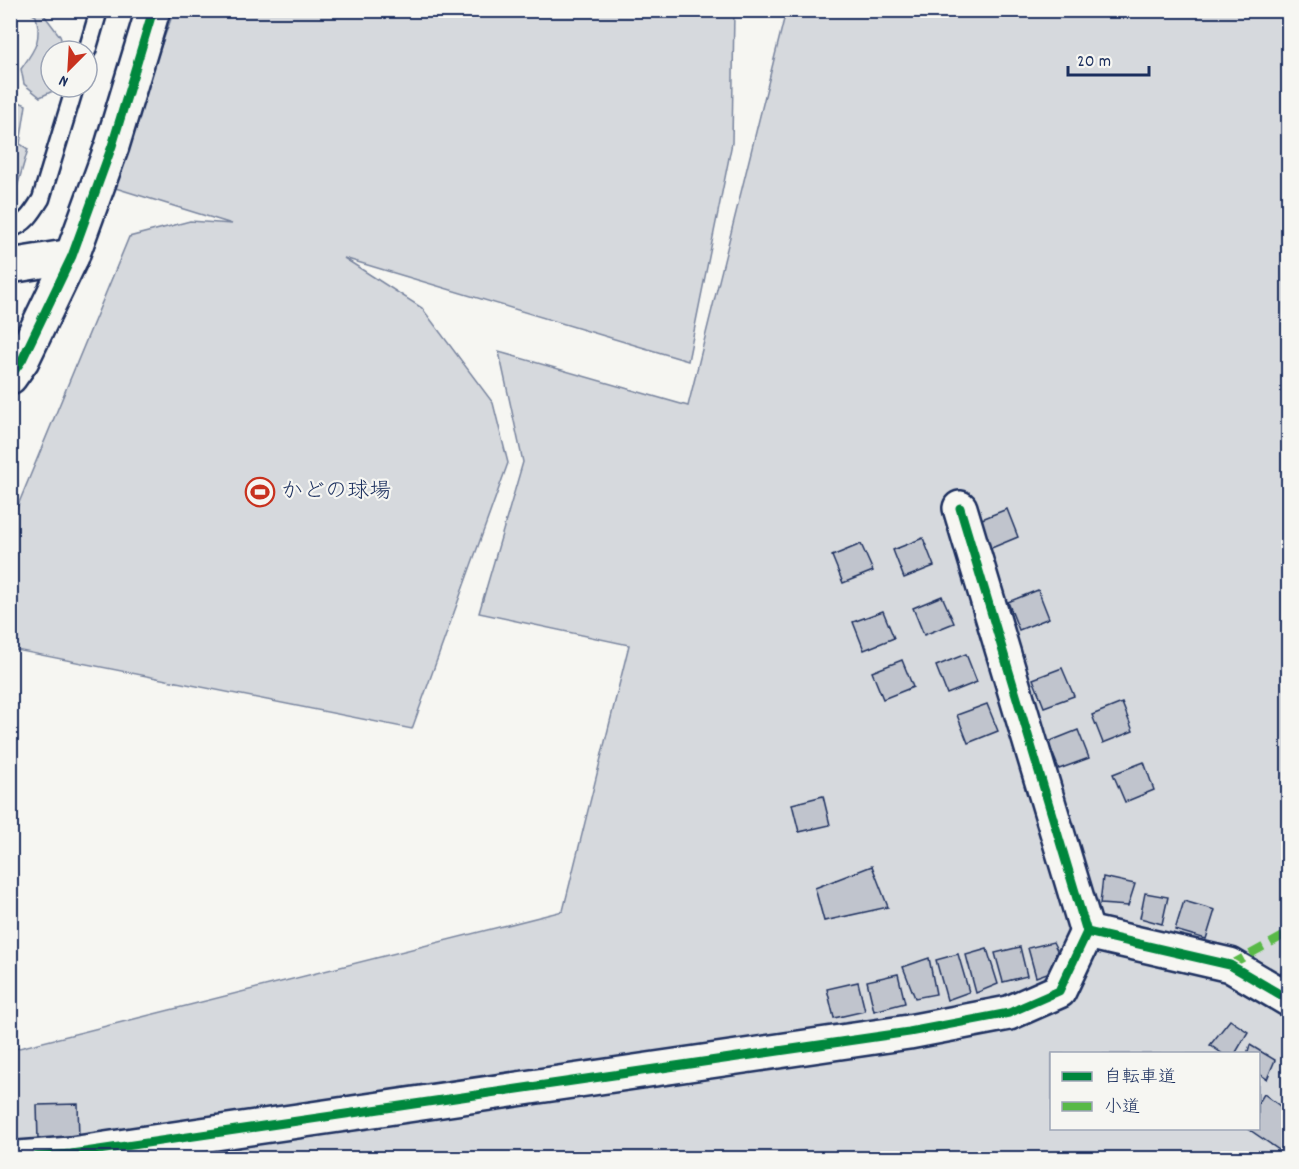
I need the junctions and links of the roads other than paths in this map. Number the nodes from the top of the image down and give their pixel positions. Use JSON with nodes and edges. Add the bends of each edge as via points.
{"nodes":[{"id":1,"x":99,"y":10,"type":"edge"},
{"id":2,"x":153,"y":10,"type":"edge"},
{"id":3,"x":91,"y":39,"type":"edge"},
{"id":4,"x":71,"y":99,"type":"edge"},
{"id":5,"x":10,"y":229,"type":"edge"},
{"id":6,"x":72,"y":255,"type":"junction"},
{"id":7,"x":10,"y":267,"type":"edge"},
{"id":8,"x":10,"y":377,"type":"edge"},
{"id":9,"x":960,"y":508,"type":"dead end"},
{"id":10,"x":1087,"y":932,"type":"junction"},
{"id":11,"x":1288,"y":999,"type":"edge"},
{"id":12,"x":18,"y":1158,"type":"edge"}],
"edges":[{"from":1,"to":3,"type":"lane"},
{"from":2,"to":6,"type":"street","via":[[112,146]]},
{"from":4,"to":5,"type":"lane","via":[[41,199],[31,216]]},
{"from":6,"to":7,"type":"street"},
{"from":6,"to":8,"type":"street"},
{"from":9,"to":10,"type":"street"},
{"from":10,"to":11,"type":"street","via":[[1230,965]]},
{"from":10,"to":12,"type":"street","via":[[1059,991],[1009,1013],[909,1032],[82,1153]]}]}
